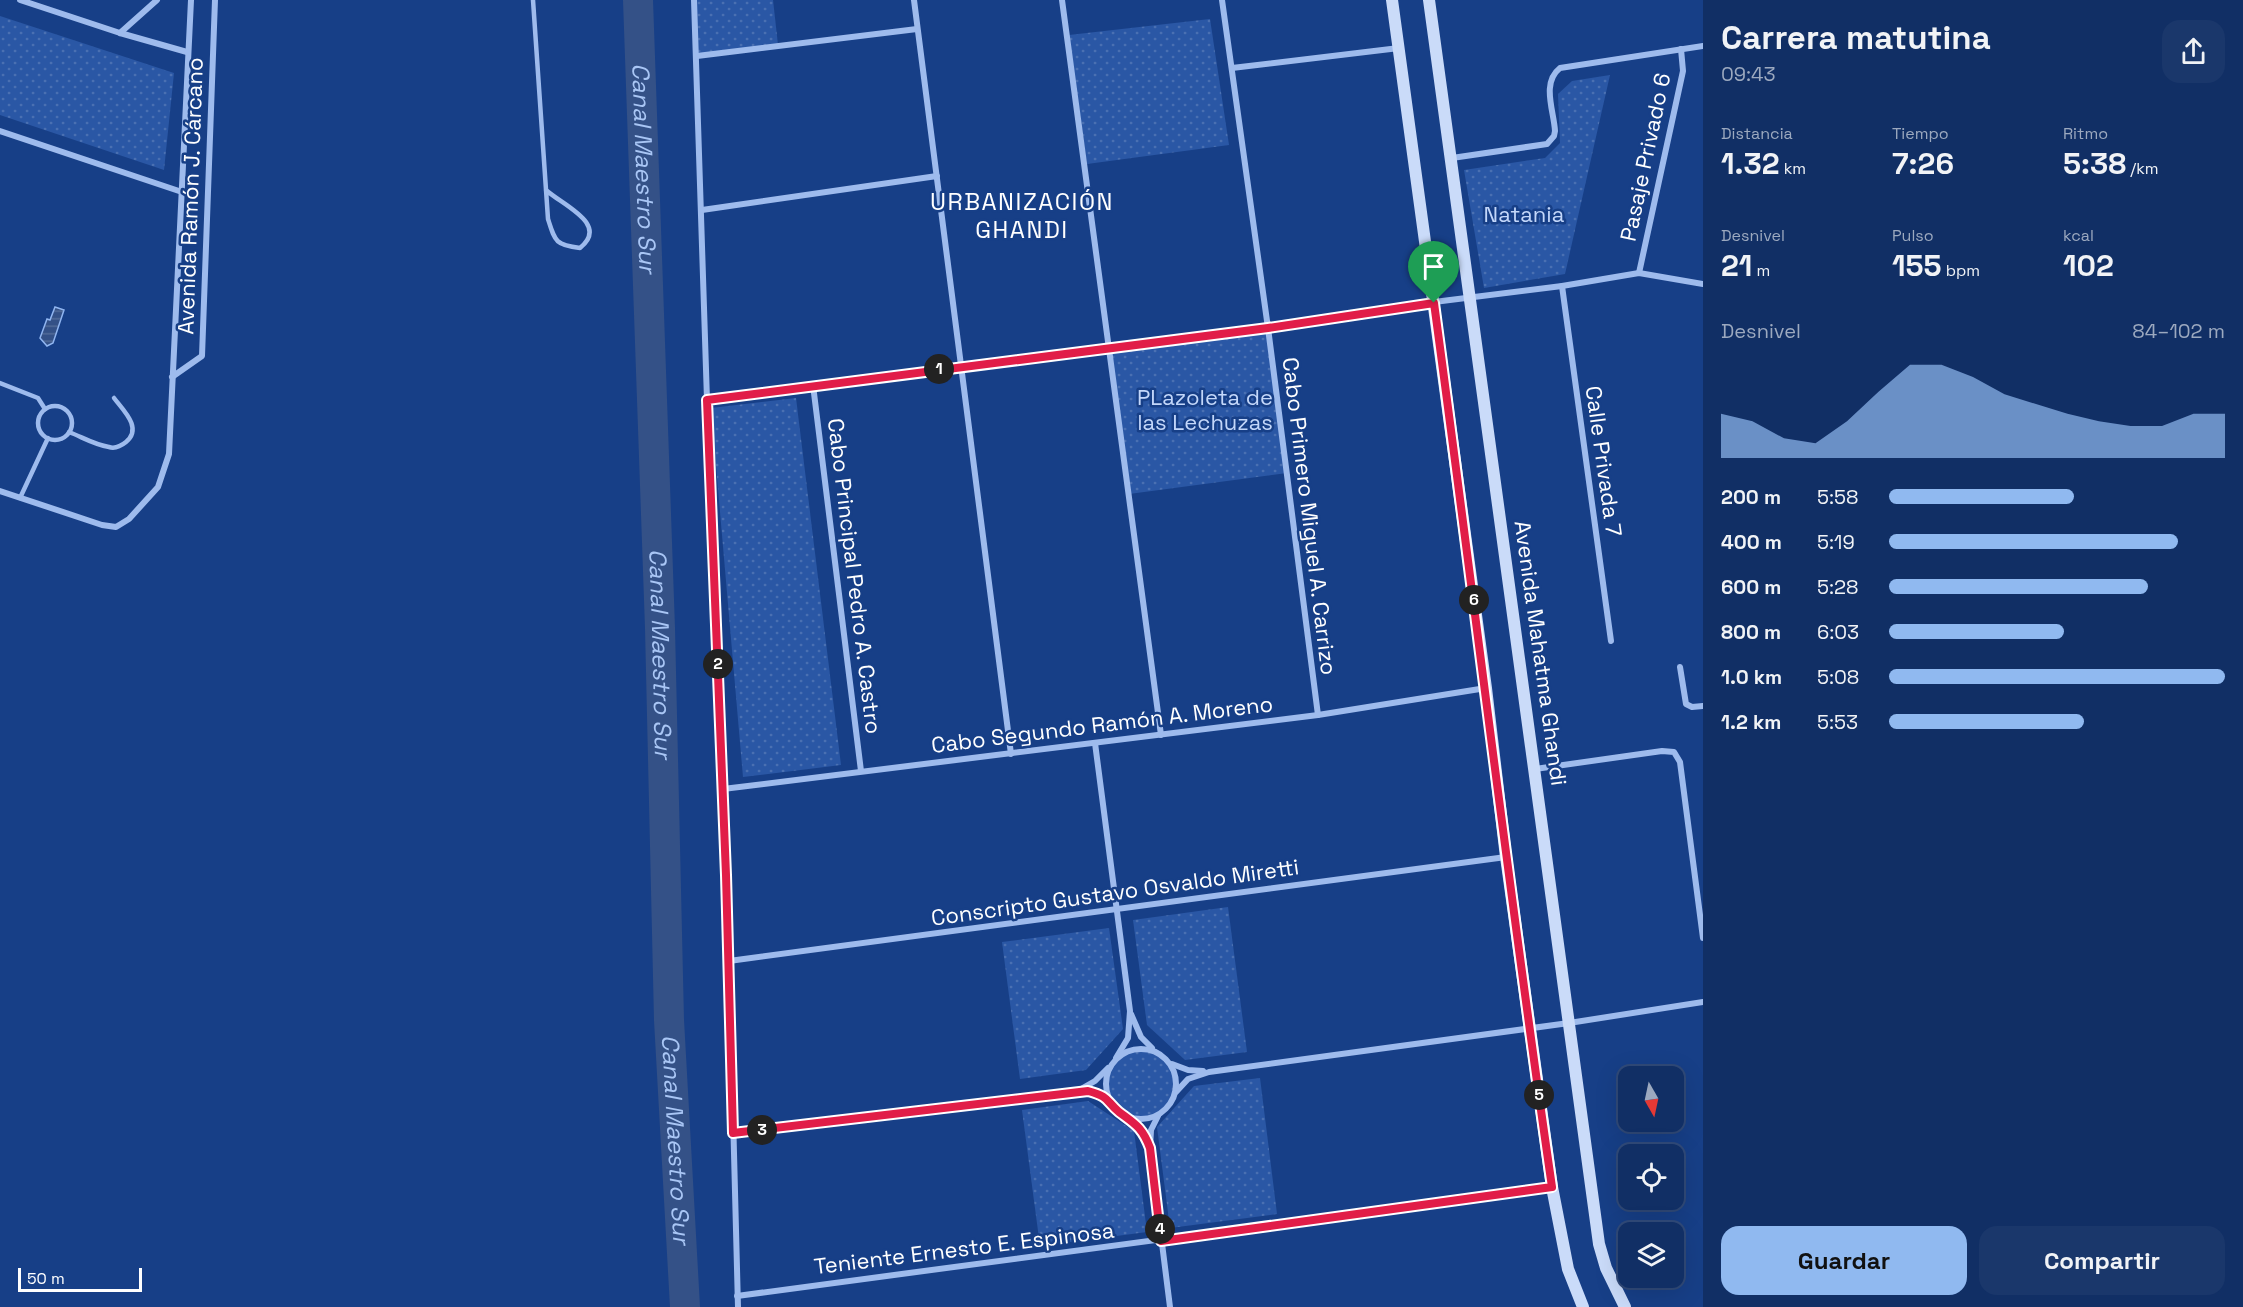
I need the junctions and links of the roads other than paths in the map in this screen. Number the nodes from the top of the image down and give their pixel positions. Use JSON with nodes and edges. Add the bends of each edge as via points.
{"nodes":[{"id":1,"x":20,"y":0,"type":"edge"},
{"id":2,"x":158,"y":0,"type":"edge"},
{"id":3,"x":190,"y":0,"type":"edge"},
{"id":4,"x":215,"y":0,"type":"edge"},
{"id":5,"x":533,"y":0,"type":"edge"},
{"id":6,"x":694,"y":0,"type":"edge"},
{"id":7,"x":914,"y":0,"type":"edge"},
{"id":8,"x":1062,"y":0,"type":"edge"},
{"id":9,"x":1222,"y":0,"type":"edge"},
{"id":10,"x":1392,"y":0,"type":"edge"},
{"id":11,"x":1429,"y":0,"type":"edge"},
{"id":12,"x":917,"y":29,"type":"junction"},
{"id":13,"x":120,"y":33,"type":"junction"},
{"id":14,"x":1703,"y":46,"type":"edge"},
{"id":15,"x":1398,"y":48,"type":"junction"},
{"id":16,"x":1681,"y":49,"type":"junction"},
{"id":17,"x":188,"y":52,"type":"junction"},
{"id":18,"x":697,"y":56,"type":"junction"},
{"id":19,"x":1232,"y":68,"type":"junction"},
{"id":20,"x":1,"y":131,"type":"edge"},
{"id":21,"x":0,"y":139,"type":"edge"},
{"id":22,"x":1452,"y":158,"type":"junction"},
{"id":23,"x":937,"y":176,"type":"junction"},
{"id":24,"x":546,"y":190,"type":"junction"},
{"id":25,"x":182,"y":192,"type":"junction"},
{"id":26,"x":702,"y":210,"type":"junction"},
{"id":27,"x":1639,"y":273,"type":"junction"},
{"id":28,"x":1703,"y":284,"type":"edge"},
{"id":29,"x":1563,"y":286,"type":"junction"},
{"id":30,"x":1471,"y":297,"type":"junction"},
{"id":31,"x":1434,"y":303,"type":"junction"},
{"id":32,"x":1268,"y":328,"type":"junction"},
{"id":33,"x":1108,"y":347,"type":"junction"},
{"id":34,"x":961,"y":366,"type":"junction"},
{"id":35,"x":172,"y":377,"type":"junction"},
{"id":36,"x":0,"y":383,"type":"edge"},
{"id":37,"x":813,"y":385,"type":"junction"},
{"id":38,"x":114,"y":398,"type":"dead end"},
{"id":39,"x":707,"y":400,"type":"junction"},
{"id":40,"x":45,"y":409,"type":"junction"},
{"id":41,"x":69,"y":432,"type":"junction"},
{"id":42,"x":48,"y":438,"type":"junction"},
{"id":43,"x":0,"y":491,"type":"edge"},
{"id":44,"x":20,"y":498,"type":"junction"},
{"id":45,"x":1611,"y":641,"type":"dead end"},
{"id":46,"x":1680,"y":667,"type":"dead end"},
{"id":47,"x":1486,"y":688,"type":"junction"},
{"id":48,"x":1703,"y":706,"type":"edge"},
{"id":49,"x":1318,"y":715,"type":"junction"},
{"id":50,"x":1161,"y":735,"type":"junction"},
{"id":51,"x":1095,"y":743,"type":"junction"},
{"id":52,"x":1011,"y":754,"type":"junction"},
{"id":53,"x":1535,"y":769,"type":"junction"},
{"id":54,"x":861,"y":771,"type":"junction"},
{"id":55,"x":723,"y":789,"type":"junction"},
{"id":56,"x":1506,"y":857,"type":"junction"},
{"id":57,"x":1117,"y":910,"type":"junction"},
{"id":58,"x":1703,"y":938,"type":"edge"},
{"id":59,"x":729,"y":961,"type":"junction"},
{"id":60,"x":1703,"y":1002,"type":"edge"},
{"id":61,"x":1130,"y":1011,"type":"junction"},
{"id":62,"x":1569,"y":1023,"type":"junction"},
{"id":63,"x":1529,"y":1029,"type":"junction"},
{"id":64,"x":1156,"y":1052,"type":"junction"},
{"id":65,"x":1116,"y":1058,"type":"junction"},
{"id":66,"x":1169,"y":1062,"type":"junction"},
{"id":67,"x":1111,"y":1065,"type":"junction"},
{"id":68,"x":1209,"y":1072,"type":"junction"},
{"id":69,"x":1077,"y":1091,"type":"junction"},
{"id":70,"x":1176,"y":1092,"type":"junction"},
{"id":71,"x":1109,"y":1099,"type":"junction"},
{"id":72,"x":1158,"y":1115,"type":"junction"},
{"id":73,"x":1129,"y":1117,"type":"junction"},
{"id":74,"x":733,"y":1133,"type":"junction"},
{"id":75,"x":1150,"y":1148,"type":"junction"},
{"id":76,"x":1552,"y":1187,"type":"junction"},
{"id":77,"x":1161,"y":1241,"type":"junction"},
{"id":78,"x":737,"y":1296,"type":"junction"},
{"id":79,"x":738,"y":1307,"type":"edge"},
{"id":80,"x":1170,"y":1307,"type":"edge"},
{"id":81,"x":1583,"y":1307,"type":"edge"},
{"id":82,"x":1625,"y":1307,"type":"edge"}],
"edges":[{"from":1,"to":13,"type":"street"},
{"from":2,"to":13,"type":"street"},
{"from":3,"to":17,"type":"street"},
{"from":4,"to":35,"type":"street","name":"Avenida Ramón J. Cárcano","via":[[202,356]]},
{"from":5,"to":24,"type":"lane"},
{"from":6,"to":18,"type":"street"},
{"from":7,"to":12,"type":"street"},
{"from":8,"to":33,"type":"street"},
{"from":9,"to":19,"type":"street","name":"Cabo Primero Miguel A. Carrizo"},
{"from":10,"to":15,"type":"main road"},
{"from":11,"to":22,"type":"main road","name":"Avenida Mahatma Ghandi"},
{"from":12,"to":18,"type":"street"},
{"from":12,"to":23,"type":"street"},
{"from":13,"to":17,"type":"street"},
{"from":14,"to":16,"type":"street"},
{"from":15,"to":19,"type":"street"},
{"from":15,"to":31,"type":"main road"},
{"from":16,"to":22,"type":"street","via":[[1560,68],[1550,82],[1555,131],[1547,144]]},
{"from":16,"to":27,"type":"street","name":"Pasaje Privado 6","via":[[1683,71]]},
{"from":17,"to":25,"type":"street"},
{"from":18,"to":26,"type":"street"},
{"from":19,"to":32,"type":"street","name":"Cabo Primero Miguel A. Carrizo"},
{"from":20,"to":21,"type":"street"},
{"from":20,"to":25,"type":"street"},
{"from":22,"to":30,"type":"main road","name":"Avenida Mahatma Ghandi"},
{"from":23,"to":26,"type":"street"},
{"from":23,"to":34,"type":"street"},
{"from":24,"to":24,"type":"lane","via":[[554,237],[563,246],[580,248],[588,242],[590,231],[585,221]]},
{"from":25,"to":35,"type":"street"},
{"from":26,"to":39,"type":"street"},
{"from":27,"to":28,"type":"street"},
{"from":27,"to":29,"type":"street"},
{"from":29,"to":30,"type":"street"},
{"from":29,"to":45,"type":"street","name":"Calle Privada 7"},
{"from":30,"to":31,"type":"street"},
{"from":30,"to":53,"type":"main road","name":"Avenida Mahatma Ghandi"},
{"from":31,"to":32,"type":"street"},
{"from":31,"to":47,"type":"main road"},
{"from":32,"to":33,"type":"street"},
{"from":32,"to":49,"type":"street","name":"Cabo Primero Miguel A. Carrizo"},
{"from":33,"to":34,"type":"street"},
{"from":33,"to":50,"type":"street"},
{"from":34,"to":37,"type":"street"},
{"from":34,"to":52,"type":"street"},
{"from":35,"to":44,"type":"street","via":[[169,454],[164,471],[158,487],[129,519],[116,527],[102,525]]},
{"from":36,"to":40,"type":"lane","via":[[38,398]]},
{"from":37,"to":39,"type":"street"},
{"from":37,"to":54,"type":"street","name":"Cabo Principal Pedro A. Castro"},
{"from":38,"to":41,"type":"lane","via":[[131,418],[133,430],[120,447],[111,448]]},
{"from":39,"to":55,"type":"street"},
{"from":40,"to":41,"type":"lane","via":[[55,406],[69,412]]},
{"from":40,"to":42,"type":"lane","via":[[38,424]]},
{"from":41,"to":42,"type":"lane","via":[[57,439]]},
{"from":42,"to":44,"type":"lane"},
{"from":43,"to":44,"type":"street"},
{"from":46,"to":48,"type":"street","via":[[1686,704]]},
{"from":47,"to":49,"type":"street","name":"Cabo Segundo Ramón A. Moreno"},
{"from":47,"to":56,"type":"main road"},
{"from":49,"to":50,"type":"street","name":"Cabo Segundo Ramón A. Moreno"},
{"from":50,"to":51,"type":"street","name":"Cabo Segundo Ramón A. Moreno"},
{"from":51,"to":52,"type":"street","name":"Cabo Segundo Ramón A. Moreno"},
{"from":51,"to":57,"type":"street"},
{"from":52,"to":54,"type":"street","name":"Cabo Segundo Ramón A. Moreno"},
{"from":53,"to":58,"type":"street","via":[[1674,752],[1680,762]]},
{"from":53,"to":62,"type":"main road","name":"Avenida Mahatma Ghandi"},
{"from":54,"to":55,"type":"street","name":"Cabo Segundo Ramón A. Moreno"},
{"from":55,"to":59,"type":"street"},
{"from":56,"to":57,"type":"street","name":"Conscripto Gustavo Osvaldo Miretti"},
{"from":56,"to":63,"type":"main road"},
{"from":57,"to":59,"type":"street","name":"Conscripto Gustavo Osvaldo Miretti"},
{"from":57,"to":61,"type":"street"},
{"from":59,"to":74,"type":"street"},
{"from":60,"to":62,"type":"street"},
{"from":61,"to":64,"type":"street","via":[[1141,1037]]},
{"from":61,"to":65,"type":"street","via":[[1128,1038]]},
{"from":62,"to":63,"type":"street"},
{"from":62,"to":82,"type":"main road","name":"Avenida Mahatma Ghandi","via":[[1599,1244]]},
{"from":63,"to":68,"type":"street"},
{"from":63,"to":76,"type":"main road"},
{"from":64,"to":65,"type":"street","via":[[1135,1049]]},
{"from":64,"to":66,"type":"street"},
{"from":65,"to":67,"type":"street"},
{"from":66,"to":68,"type":"street","via":[[1188,1070]]},
{"from":66,"to":70,"type":"street","via":[[1176,1076]]},
{"from":67,"to":69,"type":"street","via":[[1095,1082]]},
{"from":67,"to":71,"type":"street","via":[[1106,1081]]},
{"from":68,"to":70,"type":"street","via":[[1188,1079]]},
{"from":69,"to":71,"type":"street"},
{"from":69,"to":74,"type":"street"},
{"from":70,"to":72,"type":"street","via":[[1170,1105]]},
{"from":71,"to":73,"type":"street"},
{"from":72,"to":73,"type":"street","via":[[1144,1119]]},
{"from":72,"to":75,"type":"street","via":[[1151,1130]]},
{"from":73,"to":75,"type":"street","via":[[1145,1135]]},
{"from":74,"to":78,"type":"street"},
{"from":75,"to":77,"type":"street"},
{"from":76,"to":77,"type":"street","name":"Teniente Ernesto E. Espinosa"},
{"from":76,"to":81,"type":"main road","via":[[1568,1269]]},
{"from":77,"to":78,"type":"street","name":"Teniente Ernesto E. Espinosa"},
{"from":77,"to":80,"type":"street"},
{"from":78,"to":79,"type":"street"}]}
